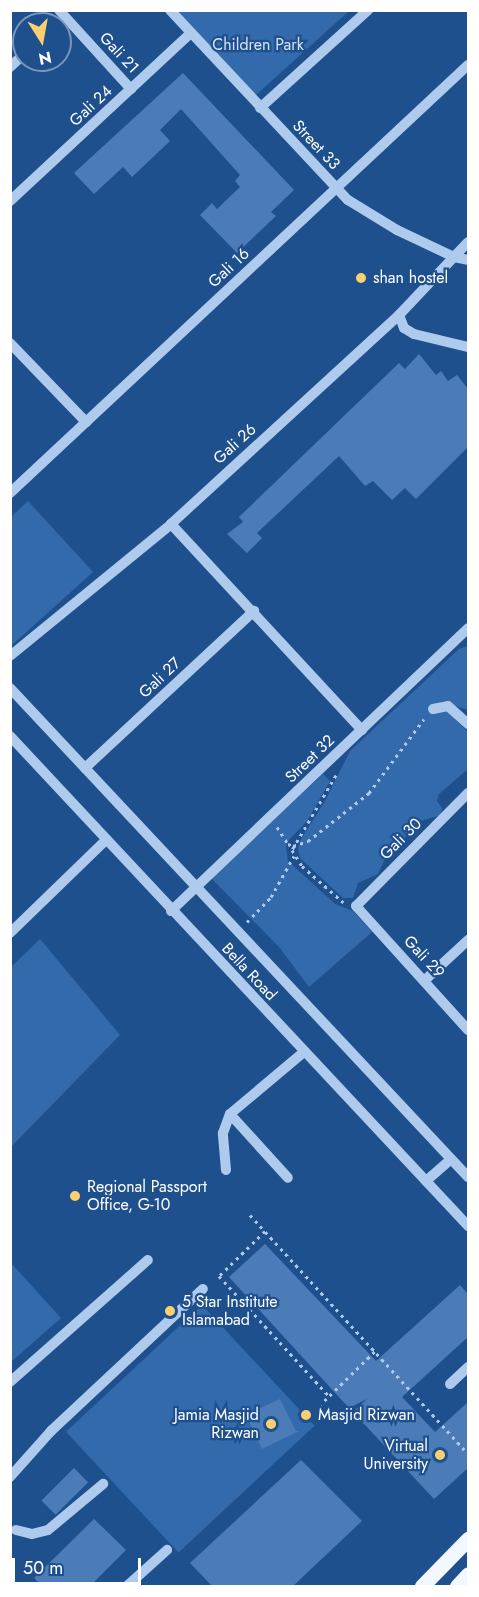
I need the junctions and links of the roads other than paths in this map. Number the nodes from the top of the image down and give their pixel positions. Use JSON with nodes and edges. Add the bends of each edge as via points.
{"nodes":[{"id":1,"x":170,"y":10,"type":"edge"},
{"id":2,"x":368,"y":10,"type":"edge"},
{"id":3,"x":72,"y":29,"type":"edge"},
{"id":4,"x":191,"y":33,"type":"junction"},
{"id":5,"x":468,"y":65,"type":"edge"},
{"id":6,"x":131,"y":89,"type":"junction"},
{"id":7,"x":260,"y":108,"type":"junction"},
{"id":8,"x":336,"y":188,"type":"junction"},
{"id":9,"x":10,"y":201,"type":"edge"},
{"id":10,"x":468,"y":242,"type":"edge"},
{"id":11,"x":454,"y":257,"type":"junction"},
{"id":12,"x":468,"y":260,"type":"edge"},
{"id":13,"x":399,"y":315,"type":"junction"},
{"id":14,"x":386,"y":327,"type":"junction"},
{"id":15,"x":404,"y":328,"type":"junction"},
{"id":16,"x":10,"y":343,"type":"edge"},
{"id":17,"x":468,"y":347,"type":"edge"},
{"id":18,"x":86,"y":422,"type":"junction"},
{"id":19,"x":10,"y":493,"type":"edge"},
{"id":20,"x":171,"y":524,"type":"junction"},
{"id":21,"x":254,"y":611,"type":"junction"},
{"id":22,"x":468,"y":629,"type":"edge"},
{"id":23,"x":10,"y":656,"type":"edge"},
{"id":24,"x":12,"y":692,"type":"edge"},
{"id":25,"x":434,"y":709,"type":"road end"},
{"id":26,"x":468,"y":724,"type":"edge"},
{"id":27,"x":362,"y":730,"type":"junction"},
{"id":28,"x":10,"y":736,"type":"edge"},
{"id":29,"x":85,"y":768,"type":"junction"},
{"id":30,"x":468,"y":793,"type":"edge"},
{"id":31,"x":106,"y":840,"type":"junction"},
{"id":32,"x":196,"y":888,"type":"junction"},
{"id":33,"x":356,"y":906,"type":"joint"},
{"id":34,"x":171,"y":911,"type":"junction"},
{"id":35,"x":10,"y":933,"type":"edge"},
{"id":36,"x":468,"y":940,"type":"edge"},
{"id":37,"x":425,"y":980,"type":"junction"},
{"id":38,"x":468,"y":1030,"type":"edge"},
{"id":39,"x":304,"y":1052,"type":"junction"},
{"id":40,"x":230,"y":1114,"type":"junction"},
{"id":41,"x":451,"y":1159,"type":"junction"},
{"id":42,"x":226,"y":1170,"type":"dead end"},
{"id":43,"x":288,"y":1178,"type":"dead end"},
{"id":44,"x":468,"y":1178,"type":"edge"},
{"id":45,"x":426,"y":1181,"type":"junction"},
{"id":46,"x":468,"y":1226,"type":"edge"},
{"id":47,"x":148,"y":1260,"type":"dead end"},
{"id":48,"x":203,"y":1289,"type":"dead end"},
{"id":49,"x":468,"y":1366,"type":"edge"},
{"id":50,"x":10,"y":1382,"type":"edge"},
{"id":51,"x":450,"y":1384,"type":"dead end"},
{"id":52,"x":10,"y":1477,"type":"edge"},
{"id":53,"x":103,"y":1484,"type":"dead end"},
{"id":54,"x":12,"y":1530,"type":"edge"},
{"id":55,"x":468,"y":1539,"type":"edge"},
{"id":56,"x":167,"y":1550,"type":"dead end"},
{"id":57,"x":468,"y":1574,"type":"edge"},
{"id":58,"x":127,"y":1587,"type":"edge"},
{"id":59,"x":422,"y":1587,"type":"edge"},
{"id":60,"x":456,"y":1587,"type":"edge"}],
"edges":[{"from":1,"to":4,"type":"street","name":"Street 33"},
{"from":2,"to":7,"type":"street"},
{"from":3,"to":6,"type":"street","name":"Gali 21"},
{"from":4,"to":6,"type":"street","name":"Gali 24"},
{"from":4,"to":7,"type":"street","name":"Street 33"},
{"from":5,"to":8,"type":"street","name":"Gali 16"},
{"from":6,"to":9,"type":"street","name":"Gali 24"},
{"from":7,"to":8,"type":"street","name":"Street 33"},
{"from":8,"to":11,"type":"street","name":"Street 33","via":[[348,200],[397,230]]},
{"from":8,"to":18,"type":"street","name":"Gali 16"},
{"from":10,"to":11,"type":"street","name":"Gali 26"},
{"from":11,"to":12,"type":"street","name":"Street 33"},
{"from":11,"to":13,"type":"street","name":"Gali 26"},
{"from":13,"to":14,"type":"street","name":"Gali 26"},
{"from":13,"to":15,"type":"street"},
{"from":14,"to":15,"type":"street"},
{"from":14,"to":20,"type":"street","name":"Gali 26"},
{"from":15,"to":17,"type":"street"},
{"from":16,"to":18,"type":"street"},
{"from":18,"to":19,"type":"street","name":"Gali 16"},
{"from":20,"to":21,"type":"street"},
{"from":20,"to":23,"type":"street","name":"Gali 26"},
{"from":21,"to":27,"type":"street"},
{"from":21,"to":29,"type":"street","name":"Gali 27"},
{"from":22,"to":27,"type":"street","name":"Street 32"},
{"from":24,"to":29,"type":"street","name":"Bella Road"},
{"from":25,"to":26,"type":"street","via":[[448,706]]},
{"from":27,"to":32,"type":"street","name":"Street 32"},
{"from":28,"to":31,"type":"street","name":"Bella Road"},
{"from":29,"to":32,"type":"street","name":"Bella Road"},
{"from":30,"to":33,"type":"street","name":"Gali 30"},
{"from":31,"to":34,"type":"street","name":"Bella Road"},
{"from":31,"to":35,"type":"street"},
{"from":32,"to":34,"type":"street","name":"Street 32"},
{"from":32,"to":41,"type":"street","name":"Bella Road"},
{"from":33,"to":37,"type":"street","name":"Gali 29"},
{"from":34,"to":39,"type":"street","name":"Bella Road"},
{"from":36,"to":37,"type":"street"},
{"from":37,"to":38,"type":"street","name":"Gali 29"},
{"from":39,"to":40,"type":"street"},
{"from":39,"to":45,"type":"street","name":"Bella Road"},
{"from":40,"to":42,"type":"street","via":[[223,1133]]},
{"from":40,"to":43,"type":"street"},
{"from":41,"to":44,"type":"street","name":"Bella Road"},
{"from":41,"to":45,"type":"street"},
{"from":45,"to":46,"type":"street","name":"Bella Road"},
{"from":47,"to":50,"type":"street"},
{"from":48,"to":52,"type":"street","via":[[51,1431]]},
{"from":49,"to":51,"type":"street"},
{"from":53,"to":54,"type":"street","via":[[48,1530],[32,1534]]},
{"from":55,"to":59,"type":"main road"},
{"from":56,"to":58,"type":"street"},
{"from":57,"to":60,"type":"main road"}]}
